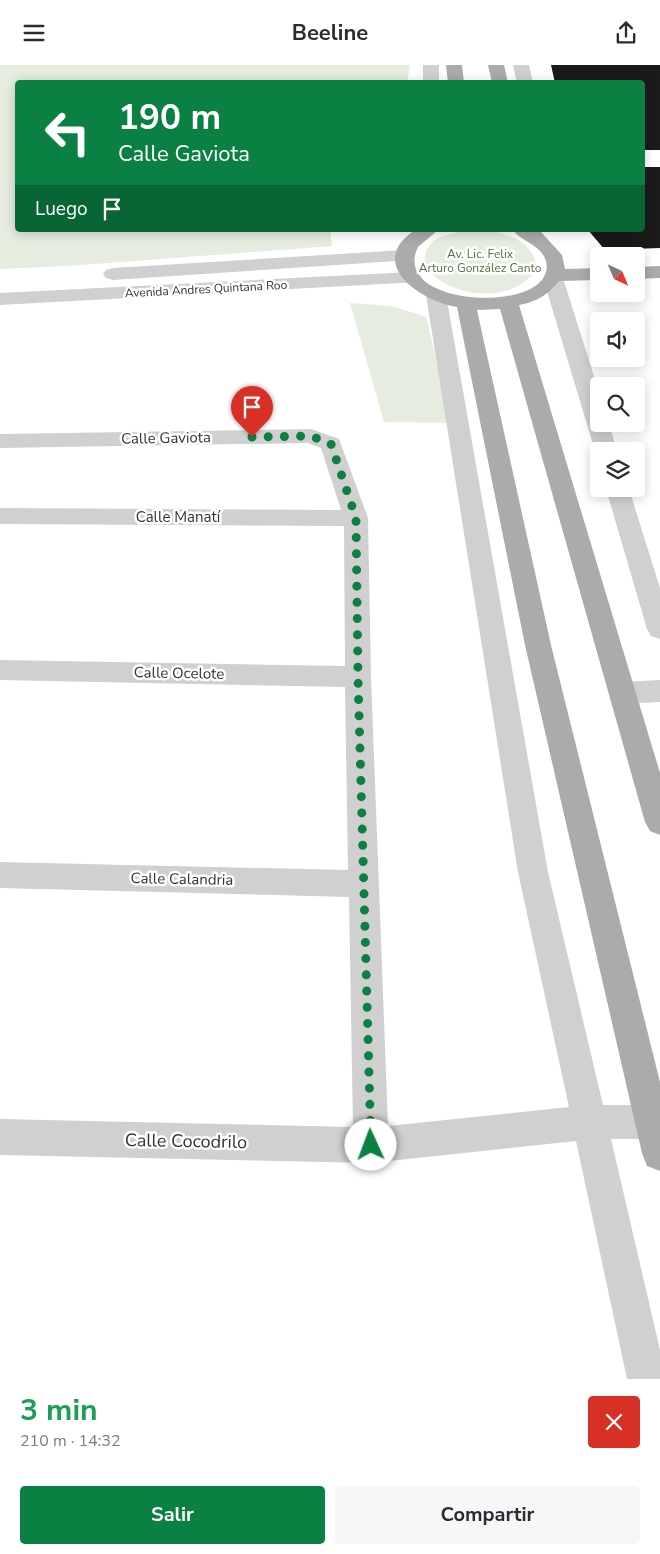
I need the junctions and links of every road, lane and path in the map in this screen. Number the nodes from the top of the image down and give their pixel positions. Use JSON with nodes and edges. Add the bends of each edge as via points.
{"nodes":[{"id":1,"x":430,"y":65,"type":"edge"},
{"id":2,"x":454,"y":65,"type":"edge"},
{"id":3,"x":496,"y":65,"type":"edge"},
{"id":4,"x":521,"y":65,"type":"edge"},
{"id":5,"x":430,"y":80,"type":"edge"},
{"id":6,"x":456,"y":80,"type":"edge"},
{"id":7,"x":499,"y":80,"type":"edge"},
{"id":8,"x":524,"y":80,"type":"edge"},
{"id":9,"x":423,"y":232,"type":"edge"},
{"id":10,"x":527,"y":232,"type":"edge"},
{"id":11,"x":404,"y":256,"type":"junction"},
{"id":12,"x":645,"y":257,"type":"edge"},
{"id":13,"x":660,"y":257,"type":"edge"},
{"id":14,"x":590,"y":260,"type":"edge"},
{"id":15,"x":554,"y":270,"type":"junction"},
{"id":16,"x":660,"y":272,"type":"edge"},
{"id":17,"x":590,"y":273,"type":"edge"},
{"id":18,"x":645,"y":273,"type":"edge"},
{"id":19,"x":98,"y":275,"type":"dead end"},
{"id":20,"x":69,"y":277,"type":"dead end"},
{"id":21,"x":412,"y":278,"type":"junction"},
{"id":22,"x":0,"y":281,"type":"edge"},
{"id":23,"x":436,"y":295,"type":"junction"},
{"id":24,"x":0,"y":299,"type":"edge"},
{"id":25,"x":466,"y":303,"type":"junction"},
{"id":26,"x":508,"y":303,"type":"junction"},
{"id":27,"x":0,"y":441,"type":"edge"},
{"id":28,"x":603,"y":442,"type":"edge"},
{"id":29,"x":620,"y":497,"type":"edge"},
{"id":30,"x":0,"y":516,"type":"edge"},
{"id":31,"x":356,"y":518,"type":"junction"},
{"id":32,"x":652,"y":572,"type":"edge"},
{"id":33,"x":660,"y":629,"type":"edge"},
{"id":34,"x":0,"y":669,"type":"edge"},
{"id":35,"x":358,"y":677,"type":"junction"},
{"id":36,"x":660,"y":691,"type":"edge"},
{"id":37,"x":622,"y":693,"type":"junction"},
{"id":38,"x":660,"y":822,"type":"edge"},
{"id":39,"x":0,"y":875,"type":"edge"},
{"id":40,"x":364,"y":884,"type":"junction"},
{"id":41,"x":590,"y":1122,"type":"junction"},
{"id":42,"x":0,"y":1137,"type":"edge"},
{"id":43,"x":656,"y":1137,"type":"edge"},
{"id":44,"x":371,"y":1145,"type":"junction"},
{"id":45,"x":647,"y":1379,"type":"edge"}],
"edges":[{"from":1,"to":5,"type":"street"},
{"from":2,"to":6,"type":"main road"},
{"from":3,"to":7,"type":"main road"},
{"from":4,"to":8,"type":"street"},
{"from":9,"to":11,"type":"main road","via":[[409,244]]},
{"from":10,"to":15,"type":"main road","via":[[544,243]]},
{"from":11,"to":19,"type":"street","name":"Avenida Andres Quintana Roo"},
{"from":11,"to":21,"type":"main road","via":[[405,267]]},
{"from":12,"to":13,"type":"main road"},
{"from":14,"to":15,"type":"main road"},
{"from":15,"to":17,"type":"main road"},
{"from":15,"to":26,"type":"main road","via":[[543,289]]},
{"from":15,"to":28,"type":"street"},
{"from":16,"to":18,"type":"main road"},
{"from":20,"to":22,"type":"street"},
{"from":21,"to":23,"type":"main road"},
{"from":21,"to":24,"type":"street","name":"Avenida Andres Quintana Roo"},
{"from":23,"to":25,"type":"main road"},
{"from":23,"to":41,"type":"street","via":[[534,872]]},
{"from":25,"to":26,"type":"main road"},
{"from":25,"to":43,"type":"main road","via":[[538,645]]},
{"from":26,"to":37,"type":"main road"},
{"from":27,"to":31,"type":"street","name":"Calle Gaviota","via":[[311,436],[331,444]]},
{"from":29,"to":32,"type":"street"},
{"from":30,"to":31,"type":"street","name":"Calle Manatí"},
{"from":31,"to":35,"type":"street"},
{"from":32,"to":33,"type":"street"},
{"from":34,"to":35,"type":"street","name":"Calle Ocelote"},
{"from":35,"to":40,"type":"street"},
{"from":36,"to":37,"type":"street"},
{"from":37,"to":38,"type":"main road"},
{"from":39,"to":40,"type":"street","name":"Calle Calandria"},
{"from":40,"to":44,"type":"street"},
{"from":41,"to":43,"type":"street","name":"Calle Cocodrilo"},
{"from":41,"to":44,"type":"street","name":"Calle Cocodrilo"},
{"from":41,"to":45,"type":"street"},
{"from":42,"to":44,"type":"street","name":"Calle Cocodrilo"}]}
